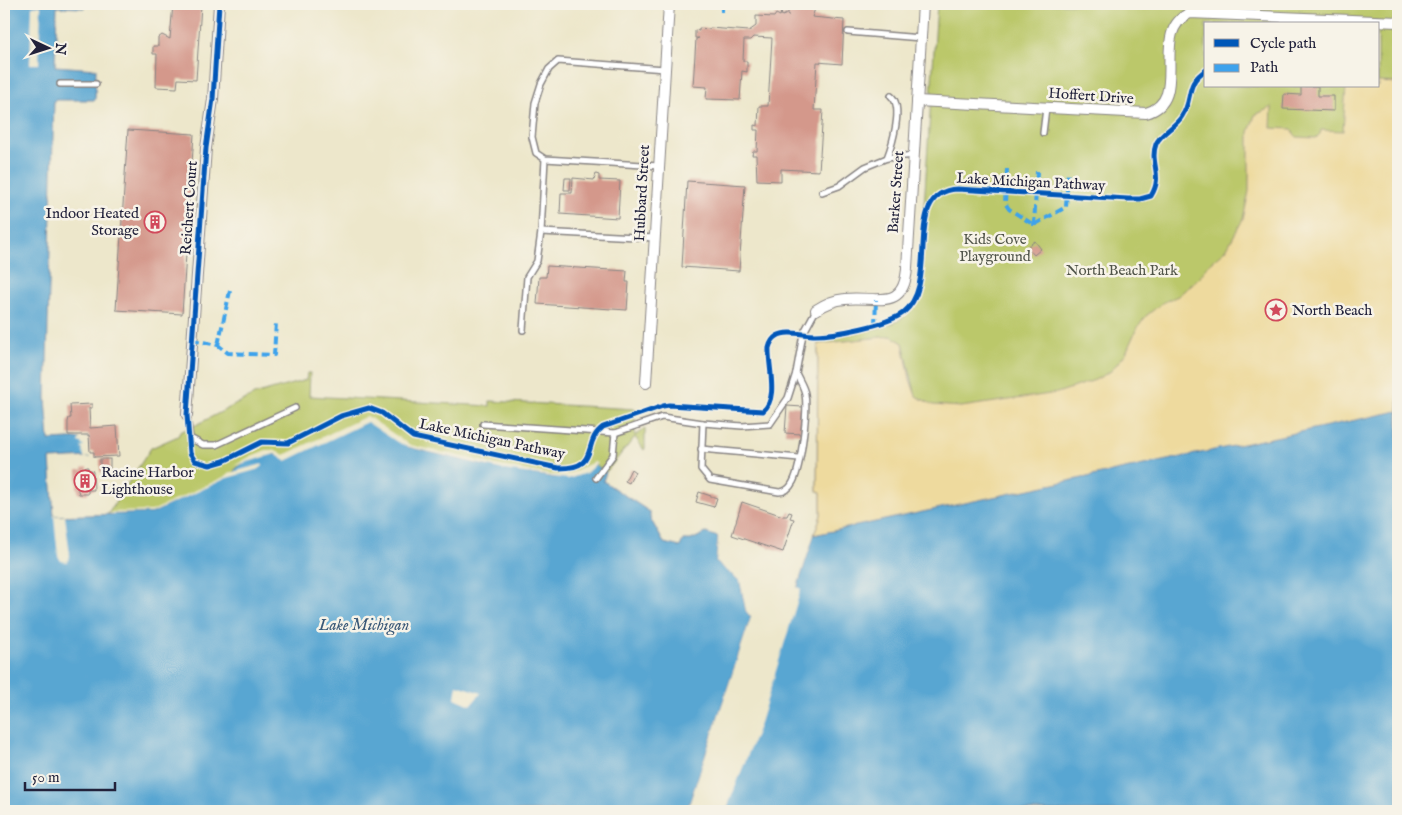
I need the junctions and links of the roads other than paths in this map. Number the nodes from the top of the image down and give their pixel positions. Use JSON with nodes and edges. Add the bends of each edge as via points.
{"nodes":[{"id":1,"x":219,"y":4,"type":"edge"},
{"id":2,"x":669,"y":4,"type":"edge"},
{"id":3,"x":923,"y":4,"type":"edge"},
{"id":4,"x":1295,"y":20,"type":"edge"},
{"id":5,"x":1398,"y":22,"type":"edge"},
{"id":6,"x":848,"y":32,"type":"dead end"},
{"id":7,"x":921,"y":38,"type":"junction"},
{"id":8,"x":665,"y":69,"type":"junction"},
{"id":9,"x":60,"y":84,"type":"dead end"},
{"id":10,"x":96,"y":84,"type":"dead end"},
{"id":11,"x":891,"y":96,"type":"dead end"},
{"id":12,"x":917,"y":101,"type":"junction"},
{"id":13,"x":1046,"y":108,"type":"junction"},
{"id":14,"x":1043,"y":133,"type":"dead end"},
{"id":15,"x":914,"y":155,"type":"junction"},
{"id":16,"x":887,"y":158,"type":"junction"},
{"id":17,"x":545,"y":159,"type":"junction"},
{"id":18,"x":659,"y":166,"type":"junction"},
{"id":19,"x":822,"y":192,"type":"dead end"},
{"id":20,"x":541,"y":232,"type":"junction"},
{"id":21,"x":655,"y":238,"type":"junction"},
{"id":22,"x":816,"y":310,"type":"joint"},
{"id":23,"x":523,"y":330,"type":"dead end"},
{"id":24,"x":796,"y":373,"type":"junction"},
{"id":25,"x":646,"y":383,"type":"dead end"},
{"id":26,"x":295,"y":408,"type":"dead end"},
{"id":27,"x":187,"y":415,"type":"joint"},
{"id":28,"x":703,"y":423,"type":"junction"},
{"id":29,"x":483,"y":424,"type":"dead end"},
{"id":30,"x":615,"y":433,"type":"junction"},
{"id":31,"x":701,"y":449,"type":"junction"},
{"id":32,"x":799,"y":458,"type":"junction"},
{"id":33,"x":596,"y":478,"type":"dead end"}],
"edges":[{"from":1,"to":27,"type":"street","name":"Reichert Court"},
{"from":2,"to":8,"type":"street","name":"Hubbard Street"},
{"from":3,"to":7,"type":"street","name":"Barker Street"},
{"from":4,"to":5,"type":"street","name":"Hoffert Drive"},
{"from":4,"to":13,"type":"street","name":"Hoffert Drive","via":[[1190,13],[1179,19],[1172,31],[1167,96],[1153,111],[1140,114]]},
{"from":6,"to":7,"type":"lane"},
{"from":7,"to":12,"type":"street","name":"Barker Street"},
{"from":8,"to":17,"type":"lane","via":[[558,62],[548,69],[535,102],[532,137],[536,154]]},
{"from":8,"to":18,"type":"street","name":"Hubbard Street"},
{"from":9,"to":10,"type":"lane"},
{"from":11,"to":16,"type":"lane","via":[[896,104],[894,141]]},
{"from":12,"to":13,"type":"street","name":"Hoffert Drive"},
{"from":12,"to":15,"type":"street","name":"Barker Street"},
{"from":13,"to":14,"type":"lane"},
{"from":15,"to":16,"type":"lane"},
{"from":15,"to":22,"type":"street","name":"Barker Street","via":[[906,275],[898,294],[889,299],[846,299],[827,303]]},
{"from":16,"to":19,"type":"lane","via":[[865,167],[839,186]]},
{"from":17,"to":18,"type":"lane"},
{"from":17,"to":20,"type":"lane"},
{"from":18,"to":21,"type":"street","name":"Hubbard Street"},
{"from":20,"to":21,"type":"lane"},
{"from":20,"to":23,"type":"lane","via":[[537,261],[527,277]]},
{"from":21,"to":25,"type":"street","name":"Hubbard Street"},
{"from":22,"to":24,"type":"lane","via":[[803,334]]},
{"from":24,"to":28,"type":"lane","via":[[788,398],[770,424]]},
{"from":24,"to":32,"type":"lane","via":[[805,394]]},
{"from":26,"to":27,"type":"lane","via":[[216,445],[203,445],[190,438]]},
{"from":28,"to":30,"type":"lane","via":[[662,417]]},
{"from":28,"to":31,"type":"lane"},
{"from":29,"to":30,"type":"lane"},
{"from":30,"to":33,"type":"lane","via":[[613,455]]},
{"from":31,"to":32,"type":"lane"},
{"from":31,"to":32,"type":"lane","via":[[701,469],[710,480],[779,492],[788,490],[794,482]]}]}
